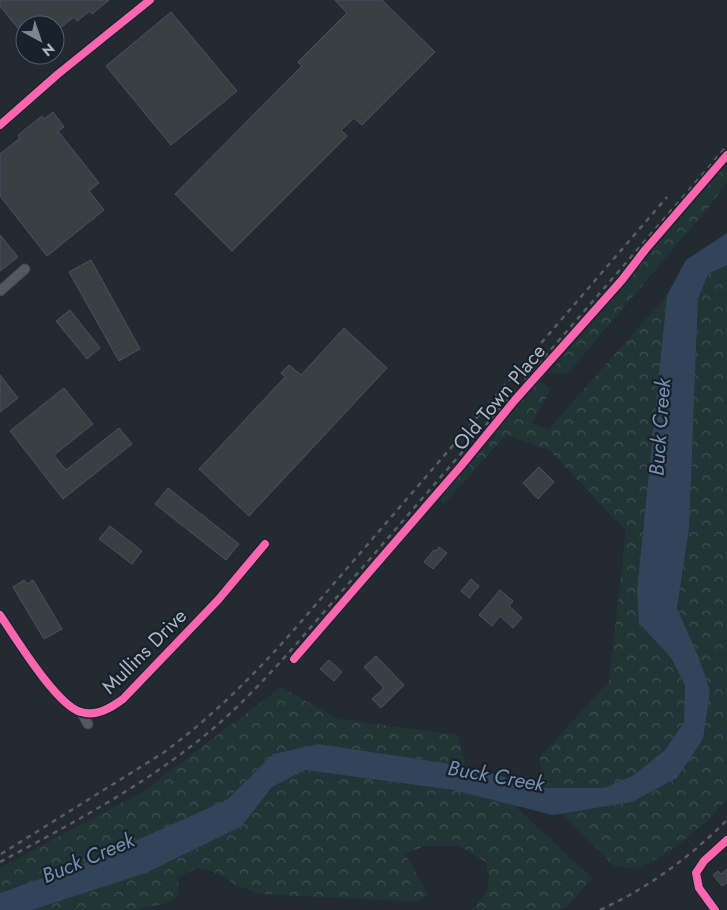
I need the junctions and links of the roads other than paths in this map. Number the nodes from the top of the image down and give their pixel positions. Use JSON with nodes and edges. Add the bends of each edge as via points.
{"nodes":[{"id":1,"x":150,"y":0,"type":"edge"},
{"id":2,"x":0,"y":125,"type":"edge"},
{"id":3,"x":727,"y":155,"type":"edge"},
{"id":4,"x":25,"y":270,"type":"dead end"},
{"id":5,"x":0,"y":292,"type":"edge"},
{"id":6,"x":265,"y":544,"type":"dead end"},
{"id":7,"x":0,"y":615,"type":"edge"},
{"id":8,"x":294,"y":659,"type":"dead end"},
{"id":9,"x":81,"y":712,"type":"junction"},
{"id":10,"x":88,"y":724,"type":"dead end"},
{"id":11,"x":727,"y":840,"type":"edge"},
{"id":12,"x":715,"y":910,"type":"edge"}],
"edges":[{"from":1,"to":2,"type":"street"},
{"from":3,"to":8,"type":"street","name":"Old Town Place"},
{"from":4,"to":5,"type":"street"},
{"from":6,"to":9,"type":"street","name":"Mullins Drive","via":[[218,600],[123,699],[106,710]]},
{"from":7,"to":9,"type":"street","via":[[58,695],[74,710]]},
{"from":9,"to":10,"type":"street"},
{"from":11,"to":12,"type":"street","via":[[696,873],[699,888]]}]}
